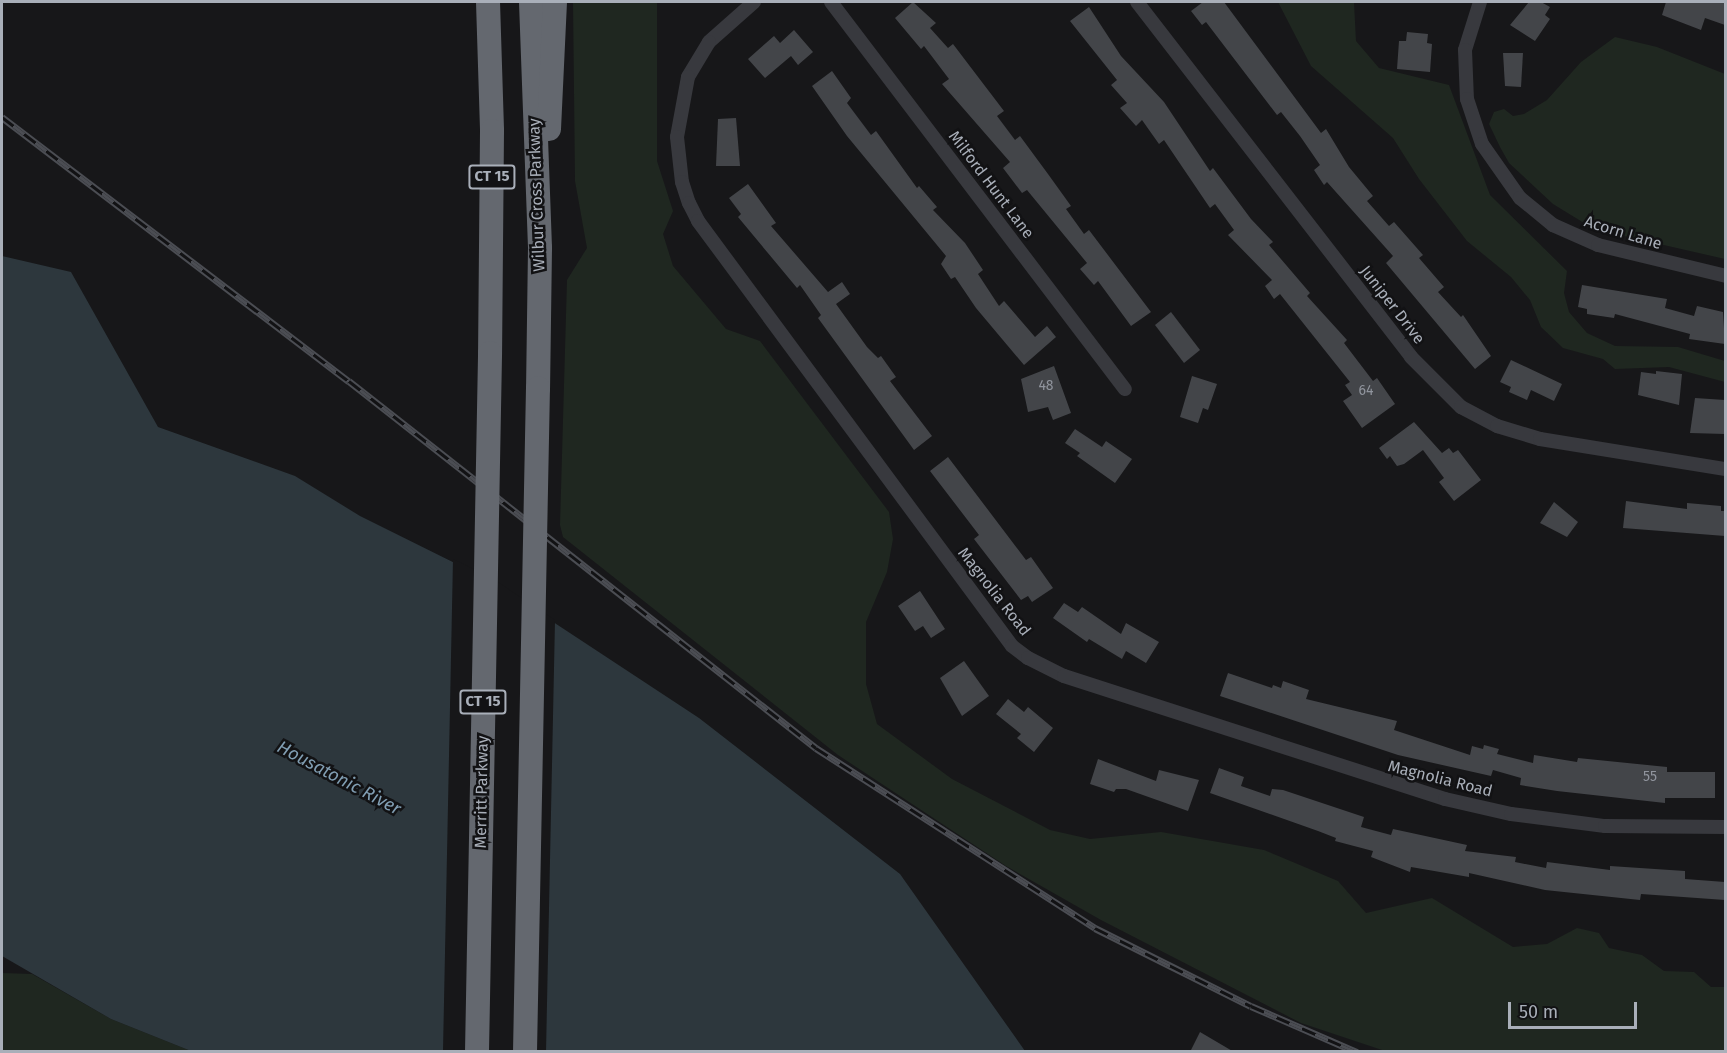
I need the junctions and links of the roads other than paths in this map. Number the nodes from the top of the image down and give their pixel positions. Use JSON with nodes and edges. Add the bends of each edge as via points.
{"nodes":[{"id":1,"x":488,"y":2,"type":"edge"},
{"id":2,"x":531,"y":2,"type":"edge"},
{"id":3,"x":555,"y":2,"type":"edge"},
{"id":4,"x":754,"y":2,"type":"edge"},
{"id":5,"x":831,"y":2,"type":"edge"},
{"id":6,"x":1137,"y":2,"type":"edge"},
{"id":7,"x":1480,"y":2,"type":"edge"},
{"id":8,"x":540,"y":248,"type":"junction"},
{"id":9,"x":1725,"y":276,"type":"edge"},
{"id":10,"x":1125,"y":388,"type":"dead end"},
{"id":11,"x":1725,"y":469,"type":"edge"},
{"id":12,"x":1725,"y":827,"type":"edge"},
{"id":13,"x":477,"y":1052,"type":"edge"},
{"id":14,"x":525,"y":1052,"type":"edge"}],
"edges":[{"from":1,"to":13,"type":"highway","name":"Merritt Parkway","number":"CT 15","bridge":true,"via":[[492,131],[490,353]]},
{"from":2,"to":8,"type":"highway","name":"Wilbur Cross Parkway","number":"CT 15"},
{"from":3,"to":8,"type":"highway"},
{"from":4,"to":12,"type":"street","name":"Magnolia Road","via":[[709,42],[688,77],[677,137],[679,166],[689,203],[698,221],[1012,646],[1064,676],[1445,799],[1605,826]]},
{"from":5,"to":10,"type":"street","name":"Milford Hunt Lane"},
{"from":6,"to":11,"type":"street","name":"Juniper Drive","via":[[1411,357],[1461,407],[1497,426],[1540,439]]},
{"from":7,"to":9,"type":"street","name":"Acorn Lane","via":[[1465,50],[1467,99],[1482,144],[1520,198],[1553,225],[1598,245]]},
{"from":8,"to":14,"type":"highway","name":"Wilbur Cross Parkway","number":"CT 15","bridge":true}]}
